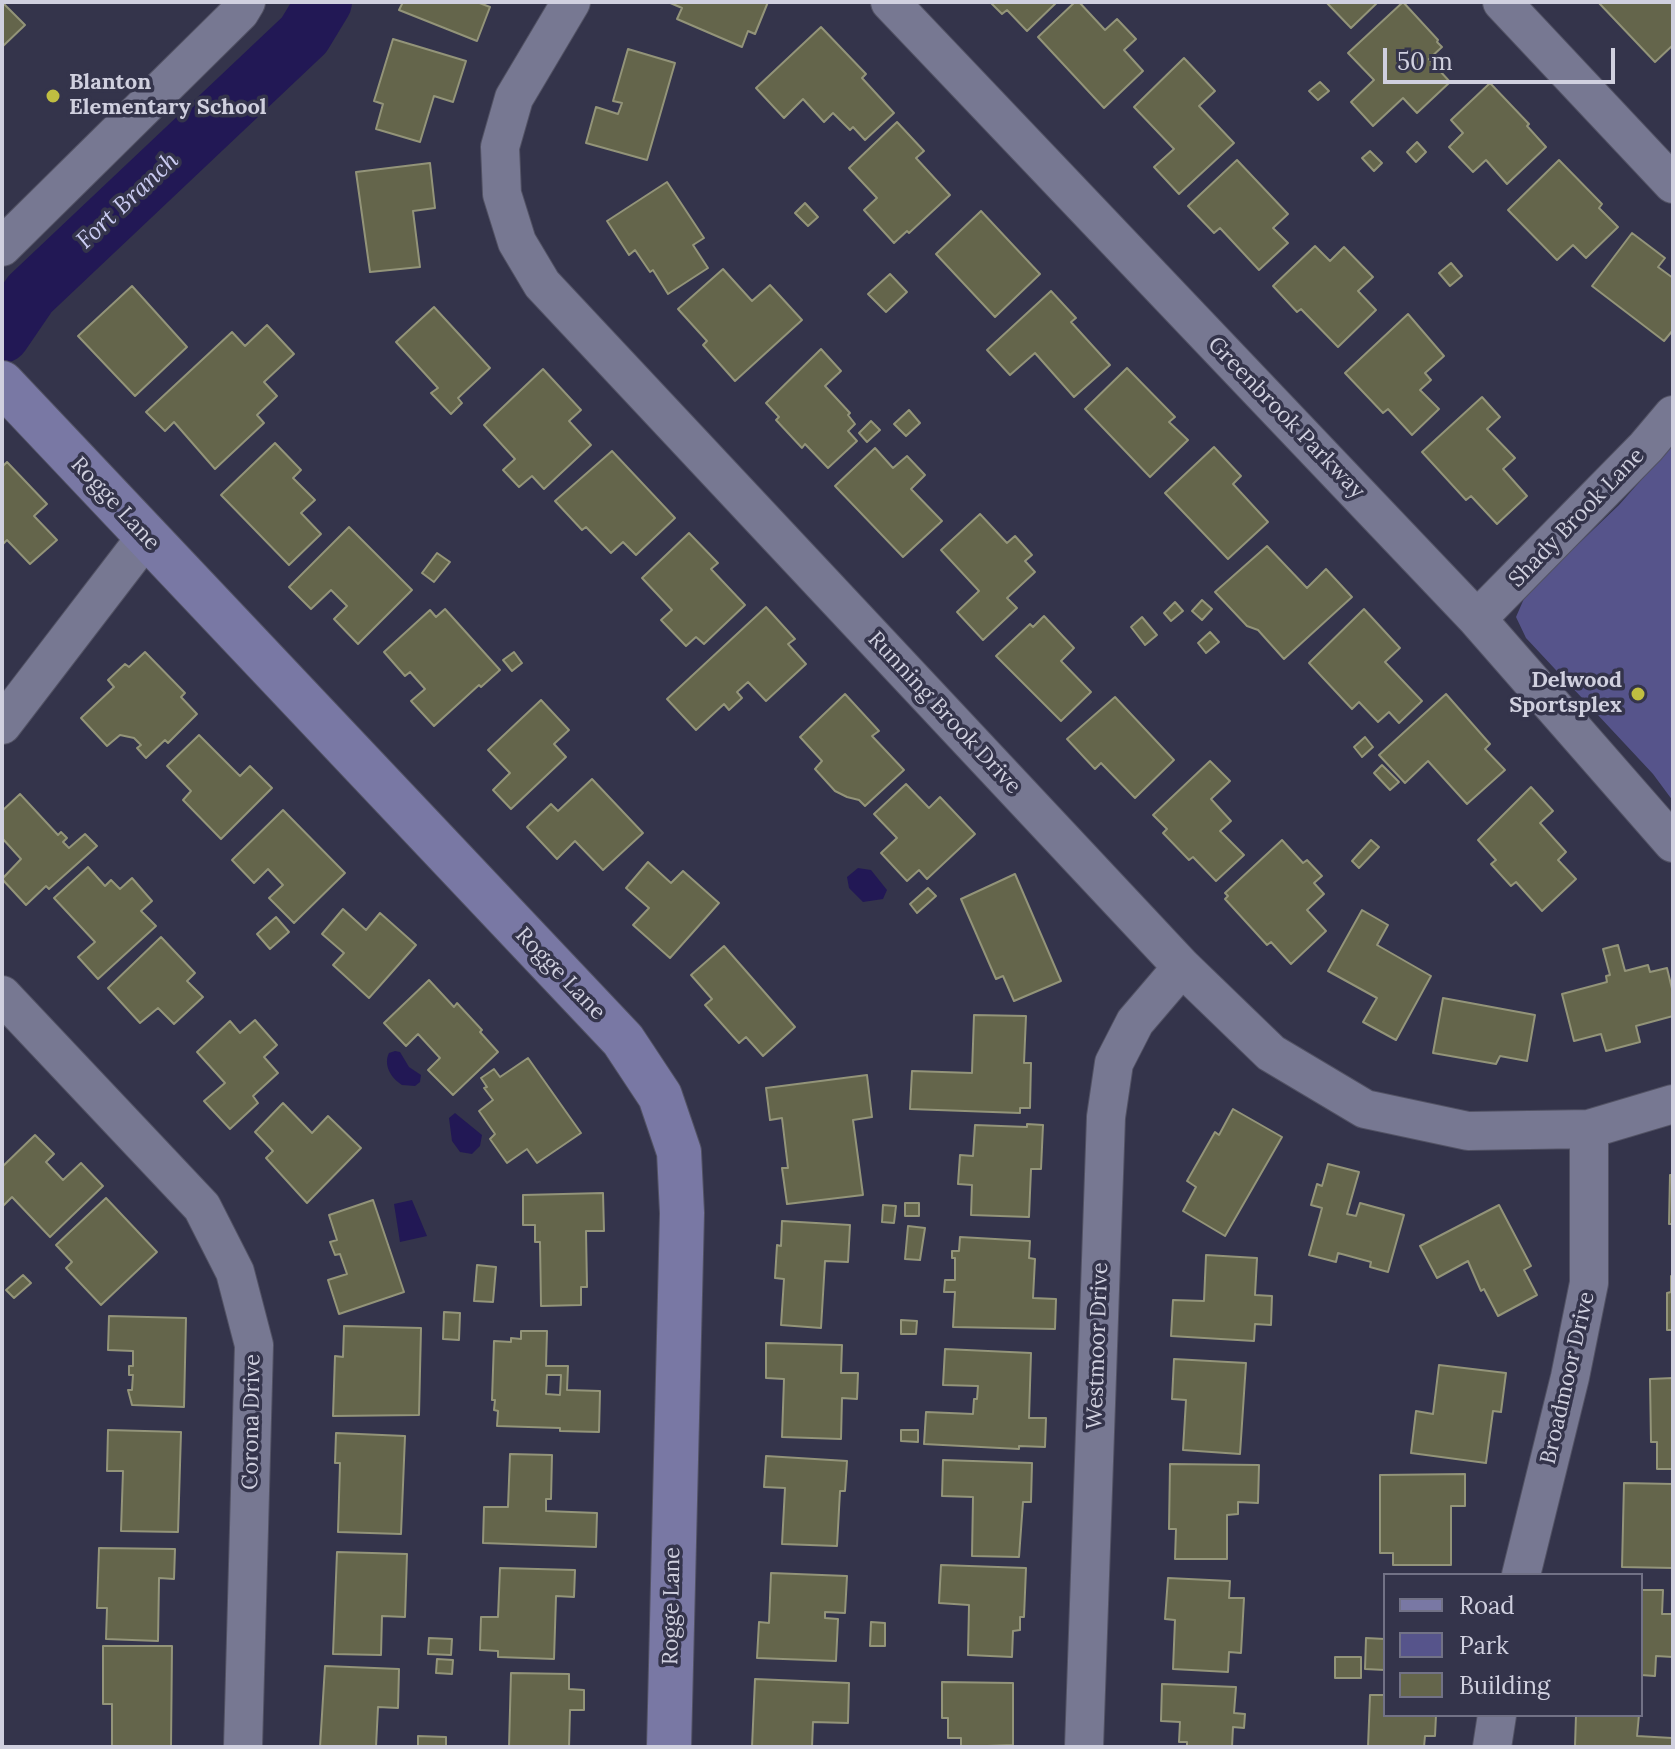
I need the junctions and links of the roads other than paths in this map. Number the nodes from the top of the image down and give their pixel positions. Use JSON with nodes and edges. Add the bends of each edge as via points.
{"nodes":[{"id":1,"x":246,"y":2,"type":"edge"},
{"id":2,"x":571,"y":2,"type":"edge"},
{"id":3,"x":890,"y":2,"type":"edge"},
{"id":4,"x":1502,"y":2,"type":"edge"},
{"id":5,"x":1673,"y":184,"type":"edge"},
{"id":6,"x":2,"y":247,"type":"edge"},
{"id":7,"x":2,"y":383,"type":"edge"},
{"id":8,"x":1673,"y":415,"type":"edge"},
{"id":9,"x":146,"y":537,"type":"junction"},
{"id":10,"x":1477,"y":619,"type":"junction"},
{"id":11,"x":2,"y":725,"type":"edge"},
{"id":12,"x":1673,"y":843,"type":"edge"},
{"id":13,"x":1182,"y":967,"type":"junction"},
{"id":14,"x":2,"y":995,"type":"edge"},
{"id":15,"x":1673,"y":1104,"type":"edge"},
{"id":16,"x":1589,"y":1129,"type":"junction"},
{"id":17,"x":1521,"y":1573,"type":"edge"},
{"id":18,"x":1497,"y":1717,"type":"edge"},
{"id":19,"x":243,"y":1747,"type":"edge"},
{"id":20,"x":669,"y":1747,"type":"edge"},
{"id":21,"x":1084,"y":1747,"type":"edge"},
{"id":22,"x":1492,"y":1747,"type":"edge"}],
"edges":[{"from":1,"to":6,"type":"street"},
{"from":2,"to":13,"type":"street","name":"Running Brook Drive","via":[[514,98],[500,147],[502,194],[517,242],[542,284]]},
{"from":3,"to":10,"type":"street","name":"Greenbrook Parkway"},
{"from":4,"to":5,"type":"street"},
{"from":7,"to":9,"type":"street","name":"Rogge Lane"},
{"from":8,"to":10,"type":"street","name":"Shady Brook Lane"},
{"from":9,"to":11,"type":"street"},
{"from":9,"to":20,"type":"street","name":"Rogge Lane","via":[[623,1040],[660,1096],[679,1152],[682,1213]]},
{"from":10,"to":12,"type":"street","name":"Greenbrook Parkway"},
{"from":13,"to":16,"type":"street","name":"Running Brook Drive","via":[[1271,1053],[1365,1109],[1468,1131]]},
{"from":13,"to":21,"type":"street","name":"Westmoor Drive","via":[[1135,1022],[1121,1049],[1106,1117]]},
{"from":14,"to":19,"type":"street","name":"Corona Drive","via":[[202,1207],[235,1272],[254,1345]]},
{"from":15,"to":16,"type":"street","name":"Running Brook Drive"},
{"from":16,"to":17,"type":"street","name":"Broadmoor Drive","via":[[1589,1283]]},
{"from":18,"to":22,"type":"street"}]}
